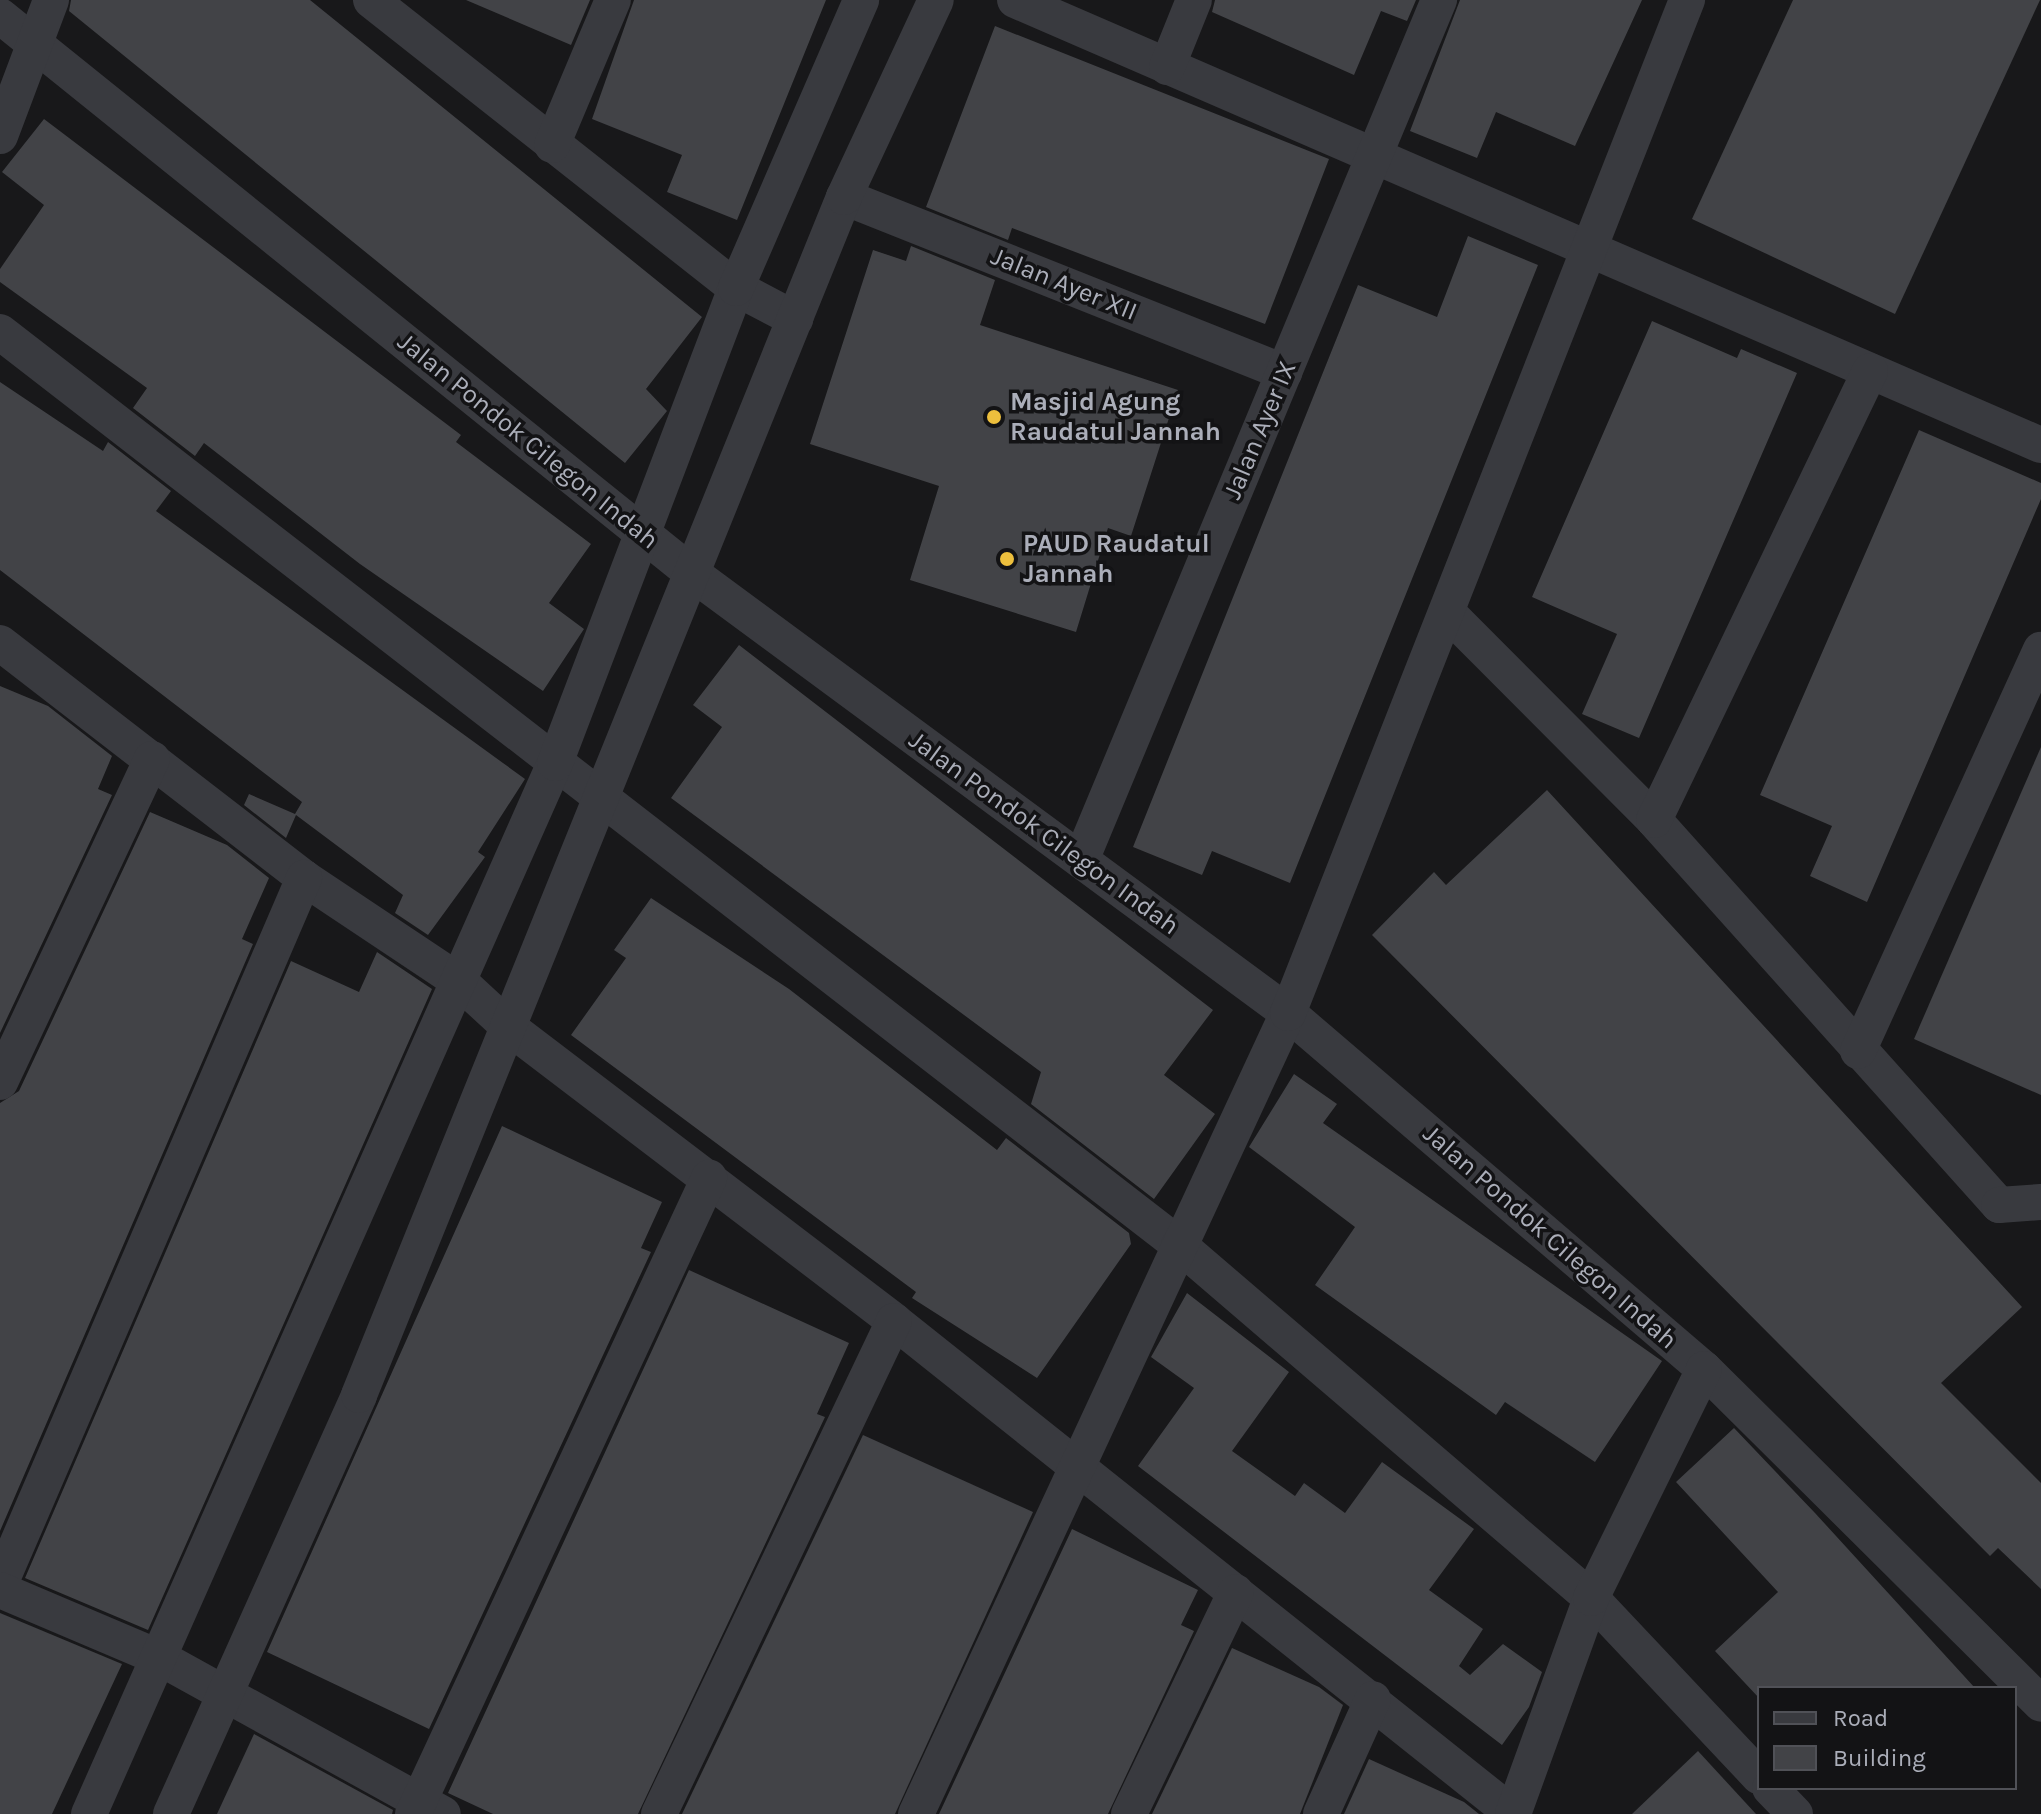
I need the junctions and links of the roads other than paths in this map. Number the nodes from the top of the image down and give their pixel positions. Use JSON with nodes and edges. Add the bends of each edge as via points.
{"nodes":[{"id":1,"x":51,"y":0,"type":"edge"},
{"id":2,"x":371,"y":0,"type":"edge"},
{"id":3,"x":613,"y":0,"type":"edge"},
{"id":4,"x":861,"y":0,"type":"edge"},
{"id":5,"x":936,"y":0,"type":"edge"},
{"id":6,"x":1015,"y":0,"type":"edge"},
{"id":7,"x":1194,"y":0,"type":"edge"},
{"id":8,"x":1439,"y":0,"type":"edge"},
{"id":9,"x":1687,"y":0,"type":"edge"},
{"id":10,"x":0,"y":16,"type":"edge"},
{"id":11,"x":37,"y":44,"type":"junction"},
{"id":12,"x":1167,"y":67,"type":"junction"},
{"id":13,"x":0,"y":136,"type":"edge"},
{"id":14,"x":552,"y":145,"type":"junction"},
{"id":15,"x":1375,"y":155,"type":"junction"},
{"id":16,"x":844,"y":197,"type":"junction"},
{"id":17,"x":1590,"y":252,"type":"junction"},
{"id":18,"x":736,"y":288,"type":"junction"},
{"id":19,"x":795,"y":319,"type":"junction"},
{"id":20,"x":0,"y":332,"type":"edge"},
{"id":21,"x":1870,"y":371,"type":"junction"},
{"id":22,"x":1284,"y":372,"type":"junction"},
{"id":23,"x":2041,"y":445,"type":"edge"},
{"id":24,"x":643,"y":533,"type":"junction"},
{"id":25,"x":693,"y":574,"type":"junction"},
{"id":26,"x":1451,"y":616,"type":"junction"},
{"id":27,"x":0,"y":643,"type":"edge"},
{"id":28,"x":2041,"y":650,"type":"edge"},
{"id":29,"x":152,"y":759,"type":"junction"},
{"id":30,"x":555,"y":763,"type":"junction"},
{"id":31,"x":603,"y":805,"type":"junction"},
{"id":32,"x":1654,"y":820,"type":"junction"},
{"id":33,"x":1081,"y":860,"type":"junction"},
{"id":34,"x":304,"y":878,"type":"junction"},
{"id":35,"x":460,"y":982,"type":"junction"},
{"id":36,"x":1288,"y":1013,"type":"junction"},
{"id":37,"x":511,"y":1029,"type":"junction"},
{"id":38,"x":1858,"y":1051,"type":"junction"},
{"id":39,"x":0,"y":1082,"type":"edge"},
{"id":40,"x":709,"y":1178,"type":"junction"},
{"id":41,"x":2041,"y":1202,"type":"edge"},
{"id":42,"x":1179,"y":1245,"type":"junction"},
{"id":43,"x":894,"y":1321,"type":"junction"},
{"id":44,"x":1704,"y":1369,"type":"junction"},
{"id":45,"x":1076,"y":1465,"type":"junction"},
{"id":46,"x":0,"y":1587,"type":"edge"},
{"id":47,"x":1236,"y":1592,"type":"junction"},
{"id":48,"x":1591,"y":1598,"type":"junction"},
{"id":49,"x":160,"y":1658,"type":"junction"},
{"id":50,"x":227,"y":1694,"type":"junction"},
{"id":51,"x":1373,"y":1699,"type":"junction"},
{"id":52,"x":2041,"y":1704,"type":"edge"},
{"id":53,"x":1757,"y":1774,"type":"edge"},
{"id":54,"x":1772,"y":1790,"type":"edge"},
{"id":55,"x":424,"y":1809,"type":"edge"},
{"id":56,"x":89,"y":1814,"type":"edge"},
{"id":57,"x":171,"y":1814,"type":"edge"},
{"id":58,"x":659,"y":1814,"type":"edge"},
{"id":59,"x":916,"y":1814,"type":"edge"},
{"id":60,"x":1129,"y":1814,"type":"edge"},
{"id":61,"x":1321,"y":1814,"type":"edge"},
{"id":62,"x":1513,"y":1814,"type":"edge"},
{"id":63,"x":1795,"y":1814,"type":"edge"}],
"edges":[{"from":1,"to":11,"type":"street"},
{"from":2,"to":14,"type":"street"},
{"from":3,"to":14,"type":"street"},
{"from":4,"to":18,"type":"street"},
{"from":5,"to":16,"type":"street"},
{"from":6,"to":12,"type":"street"},
{"from":7,"to":12,"type":"street"},
{"from":8,"to":15,"type":"street","name":"Jalan Ayer IX"},
{"from":9,"to":17,"type":"street"},
{"from":10,"to":11,"type":"street","name":"Jalan Pondok Cilegon Indah"},
{"from":11,"to":13,"type":"street"},
{"from":11,"to":24,"type":"street","name":"Jalan Pondok Cilegon Indah"},
{"from":12,"to":15,"type":"street"},
{"from":14,"to":18,"type":"street"},
{"from":15,"to":17,"type":"street"},
{"from":15,"to":22,"type":"street","name":"Jalan Ayer IX"},
{"from":16,"to":19,"type":"street"},
{"from":16,"to":22,"type":"street","name":"Jalan Ayer XII"},
{"from":17,"to":21,"type":"street"},
{"from":17,"to":26,"type":"street"},
{"from":18,"to":19,"type":"street"},
{"from":18,"to":24,"type":"street"},
{"from":19,"to":25,"type":"street"},
{"from":20,"to":30,"type":"street"},
{"from":21,"to":23,"type":"street"},
{"from":21,"to":32,"type":"street"},
{"from":22,"to":33,"type":"street","name":"Jalan Ayer IX"},
{"from":24,"to":25,"type":"street","name":"Jalan Pondok Cilegon Indah"},
{"from":24,"to":30,"type":"street"},
{"from":25,"to":31,"type":"street"},
{"from":25,"to":33,"type":"street","name":"Jalan Pondok Cilegon Indah"},
{"from":26,"to":32,"type":"street"},
{"from":26,"to":36,"type":"street"},
{"from":27,"to":29,"type":"street"},
{"from":28,"to":38,"type":"street"},
{"from":29,"to":34,"type":"street"},
{"from":29,"to":39,"type":"street"},
{"from":30,"to":31,"type":"street"},
{"from":30,"to":35,"type":"street"},
{"from":31,"to":37,"type":"street"},
{"from":31,"to":42,"type":"street"},
{"from":32,"to":38,"type":"street"},
{"from":33,"to":36,"type":"street","name":"Jalan Pondok Cilegon Indah"},
{"from":34,"to":35,"type":"street"},
{"from":34,"to":46,"type":"street"},
{"from":35,"to":37,"type":"street"},
{"from":35,"to":49,"type":"street"},
{"from":36,"to":42,"type":"street"},
{"from":36,"to":44,"type":"street","name":"Jalan Pondok Cilegon Indah"},
{"from":37,"to":40,"type":"street"},
{"from":37,"to":50,"type":"street"},
{"from":38,"to":41,"type":"street","via":[[1999,1205]]},
{"from":40,"to":43,"type":"street"},
{"from":40,"to":55,"type":"street"},
{"from":42,"to":45,"type":"street"},
{"from":42,"to":48,"type":"street"},
{"from":43,"to":45,"type":"street"},
{"from":43,"to":58,"type":"street"},
{"from":44,"to":48,"type":"street"},
{"from":44,"to":52,"type":"street","name":"Jalan Pondok Cilegon Indah"},
{"from":45,"to":47,"type":"street"},
{"from":45,"to":59,"type":"street"},
{"from":46,"to":49,"type":"street"},
{"from":47,"to":51,"type":"street"},
{"from":47,"to":60,"type":"street"},
{"from":48,"to":53,"type":"street"},
{"from":48,"to":62,"type":"street"},
{"from":49,"to":50,"type":"street"},
{"from":49,"to":56,"type":"street"},
{"from":50,"to":55,"type":"street"},
{"from":50,"to":57,"type":"street"},
{"from":51,"to":61,"type":"street"},
{"from":51,"to":62,"type":"street"},
{"from":54,"to":63,"type":"street"}]}
